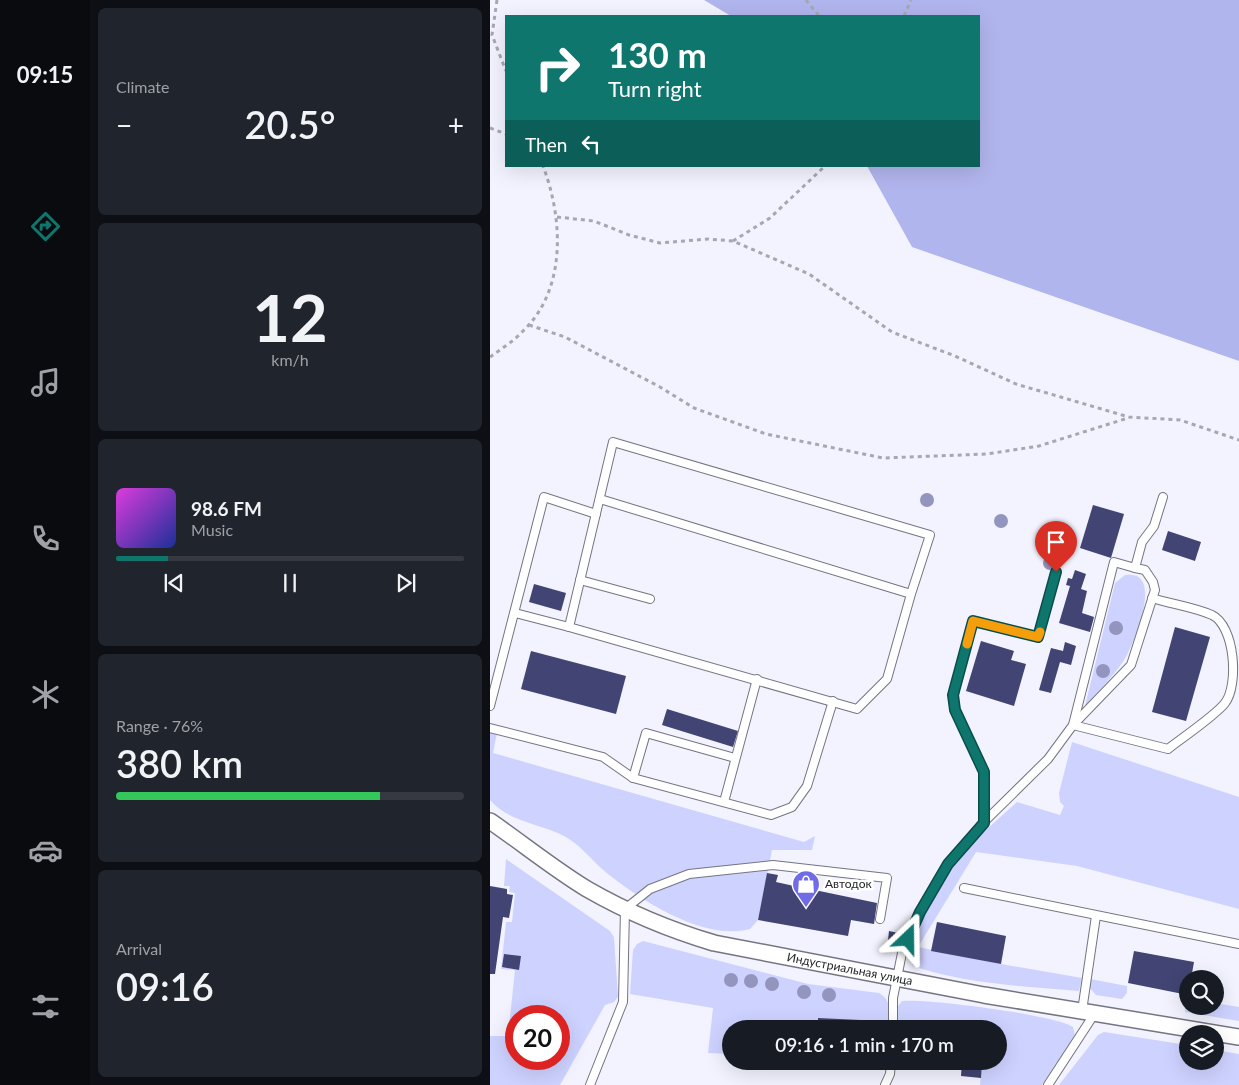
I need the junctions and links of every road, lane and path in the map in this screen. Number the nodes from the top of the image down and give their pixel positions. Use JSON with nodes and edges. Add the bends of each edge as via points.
{"nodes":[{"id":1,"x":497,"y":0,"type":"edge"},
{"id":2,"x":806,"y":0,"type":"edge"},
{"id":3,"x":911,"y":0,"type":"edge"},
{"id":4,"x":818,"y":15,"type":"edge"},
{"id":5,"x":904,"y":15,"type":"edge"},
{"id":6,"x":491,"y":34,"type":"edge"},
{"id":7,"x":505,"y":69,"type":"edge"},
{"id":8,"x":490,"y":128,"type":"edge"},
{"id":9,"x":505,"y":134,"type":"edge"},
{"id":10,"x":543,"y":167,"type":"edge"},
{"id":11,"x":824,"y":167,"type":"edge"},
{"id":12,"x":557,"y":217,"type":"junction"},
{"id":13,"x":733,"y":242,"type":"junction"},
{"id":14,"x":529,"y":325,"type":"junction"},
{"id":15,"x":490,"y":357,"type":"edge"},
{"id":16,"x":1128,"y":417,"type":"junction"},
{"id":17,"x":1239,"y":440,"type":"edge"},
{"id":18,"x":1163,"y":496,"type":"dead end"},
{"id":19,"x":600,"y":499,"type":"junction"},
{"id":20,"x":596,"y":514,"type":"junction"},
{"id":21,"x":1135,"y":568,"type":"junction"},
{"id":22,"x":1056,"y":572,"type":"dead end"},
{"id":23,"x":580,"y":580,"type":"junction"},
{"id":24,"x":911,"y":594,"type":"junction"},
{"id":25,"x":1152,"y":598,"type":"junction"},
{"id":26,"x":650,"y":599,"type":"dead end"},
{"id":27,"x":515,"y":613,"type":"junction"},
{"id":28,"x":569,"y":627,"type":"junction"},
{"id":29,"x":757,"y":679,"type":"junction"},
{"id":30,"x":833,"y":701,"type":"junction"},
{"id":31,"x":490,"y":706,"type":"edge"},
{"id":32,"x":1073,"y":725,"type":"junction"},
{"id":33,"x":490,"y":728,"type":"edge"},
{"id":34,"x":735,"y":758,"type":"junction"},
{"id":35,"x":633,"y":778,"type":"junction"},
{"id":36,"x":724,"y":802,"type":"junction"},
{"id":37,"x":490,"y":821,"type":"edge"},
{"id":38,"x":984,"y":823,"type":"junction"},
{"id":39,"x":964,"y":888,"type":"dead end"},
{"id":40,"x":625,"y":908,"type":"junction"},
{"id":41,"x":1096,"y":916,"type":"junction"},
{"id":42,"x":880,"y":919,"type":"dead end"},
{"id":43,"x":1239,"y":944,"type":"edge"},
{"id":44,"x":896,"y":978,"type":"junction"},
{"id":45,"x":1088,"y":1012,"type":"junction"},
{"id":46,"x":894,"y":1020,"type":"edge"},
{"id":47,"x":1239,"y":1037,"type":"edge"},
{"id":48,"x":890,"y":1070,"type":"edge"},
{"id":49,"x":590,"y":1085,"type":"edge"},
{"id":50,"x":884,"y":1085,"type":"edge"},
{"id":51,"x":1048,"y":1085,"type":"edge"}],
"edges":[{"from":1,"to":6,"type":"path"},
{"from":2,"to":4,"type":"path"},
{"from":3,"to":5,"type":"path"},
{"from":6,"to":7,"type":"path"},
{"from":8,"to":9,"type":"path"},
{"from":10,"to":12,"type":"path"},
{"from":11,"to":13,"type":"path","via":[[770,218]]},
{"from":12,"to":13,"type":"path","via":[[594,221],[660,243],[708,239]]},
{"from":12,"to":14,"type":"path","via":[[557,248],[551,285]]},
{"from":13,"to":16,"type":"path","via":[[809,274],[892,332],[1016,384]]},
{"from":14,"to":15,"type":"path"},
{"from":14,"to":16,"type":"path","via":[[565,336],[694,408],[766,434],[884,458],[987,454],[1039,446]]},
{"from":16,"to":17,"type":"path","via":[[1180,420]]},
{"from":18,"to":21,"type":"lane","via":[[1154,526],[1142,542]]},
{"from":19,"to":20,"type":"lane"},
{"from":19,"to":24,"type":"lane"},
{"from":19,"to":24,"type":"lane","via":[[612,442],[930,535]]},
{"from":20,"to":23,"type":"lane"},
{"from":20,"to":27,"type":"lane","via":[[544,497]]},
{"from":21,"to":25,"type":"lane","via":[[1146,570],[1150,576],[1155,590]]},
{"from":21,"to":32,"type":"lane","via":[[1114,562]]},
{"from":22,"to":38,"type":"lane","via":[[1038,637],[973,621],[953,695],[955,710],[984,772]]},
{"from":23,"to":26,"type":"lane"},
{"from":23,"to":28,"type":"lane"},
{"from":24,"to":30,"type":"lane","via":[[886,679],[857,708]]},
{"from":25,"to":32,"type":"lane","via":[[1131,665]]},
{"from":25,"to":32,"type":"lane","via":[[1214,616],[1225,631],[1233,649],[1234,672],[1226,703],[1168,749]]},
{"from":27,"to":28,"type":"lane"},
{"from":27,"to":31,"type":"lane"},
{"from":28,"to":29,"type":"lane"},
{"from":29,"to":30,"type":"lane"},
{"from":29,"to":34,"type":"lane"},
{"from":30,"to":36,"type":"lane","via":[[807,786],[792,807],[771,815]]},
{"from":32,"to":38,"type":"lane","via":[[1048,759]]},
{"from":33,"to":35,"type":"lane","via":[[603,758]]},
{"from":34,"to":35,"type":"lane","via":[[646,733]]},
{"from":34,"to":36,"type":"lane"},
{"from":35,"to":36,"type":"lane"},
{"from":37,"to":40,"type":"street","name":"Индустриальная улица","via":[[586,888]]},
{"from":38,"to":44,"type":"lane","via":[[948,864],[920,912],[902,953]]},
{"from":39,"to":41,"type":"lane"},
{"from":40,"to":42,"type":"lane","via":[[650,889],[689,874],[773,865],[887,878]]},
{"from":40,"to":44,"type":"street","name":"Индустриальная улица","via":[[714,943]]},
{"from":40,"to":49,"type":"lane","via":[[623,1002]]},
{"from":41,"to":43,"type":"lane"},
{"from":41,"to":45,"type":"lane"},
{"from":44,"to":45,"type":"street","name":"Индустриальная улица"},
{"from":44,"to":46,"type":"lane"},
{"from":45,"to":47,"type":"street","name":"Индустриальная улица"},
{"from":45,"to":51,"type":"lane"},
{"from":48,"to":50,"type":"lane"}]}
